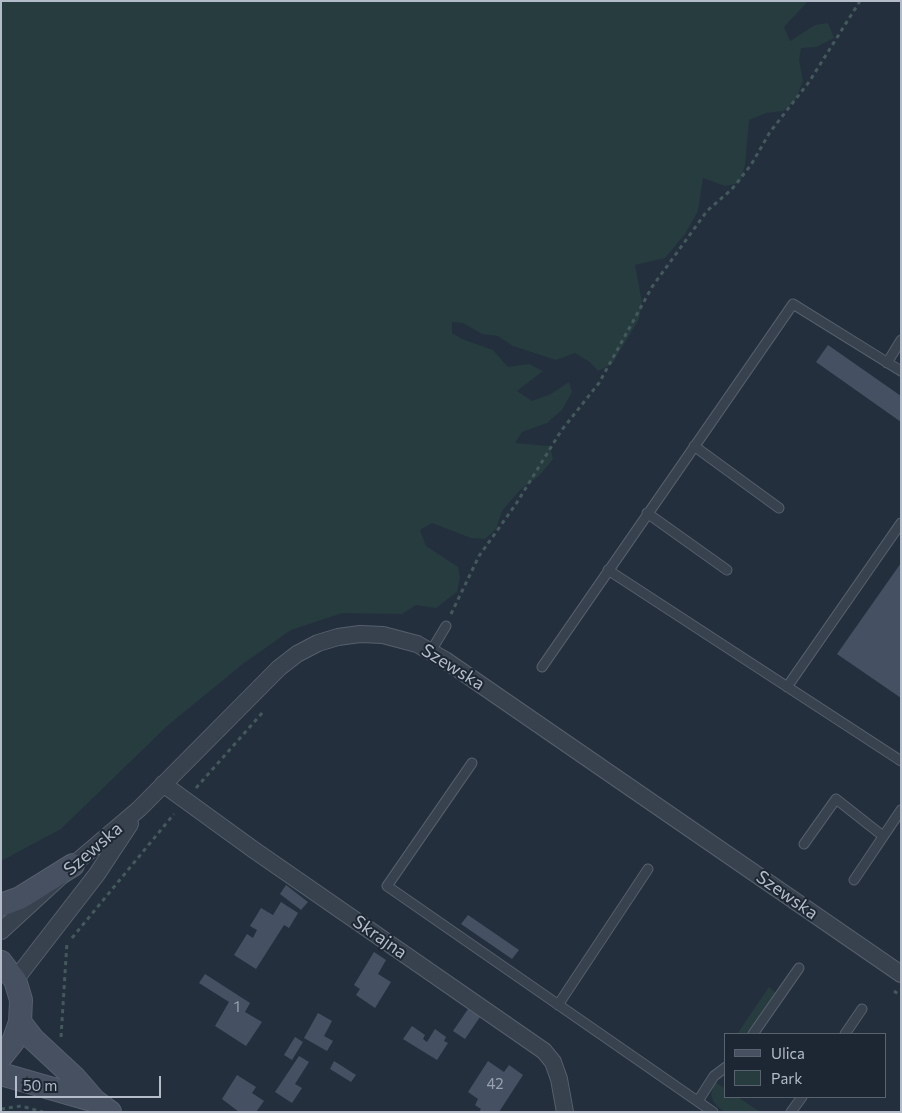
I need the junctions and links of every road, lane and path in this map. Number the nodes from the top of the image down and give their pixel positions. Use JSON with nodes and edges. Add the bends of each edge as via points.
{"nodes":[{"id":1,"x":860,"y":1,"type":"edge"},
{"id":2,"x":901,"y":340,"type":"edge"},
{"id":3,"x":887,"y":363,"type":"junction"},
{"id":4,"x":901,"y":371,"type":"edge"},
{"id":5,"x":694,"y":446,"type":"junction"},
{"id":6,"x":779,"y":508,"type":"dead end"},
{"id":7,"x":647,"y":513,"type":"junction"},
{"id":8,"x":901,"y":523,"type":"edge"},
{"id":9,"x":608,"y":570,"type":"junction"},
{"id":10,"x":727,"y":570,"type":"dead end"},
{"id":11,"x":446,"y":626,"type":"joint"},
{"id":12,"x":431,"y":651,"type":"junction"},
{"id":13,"x":542,"y":667,"type":"dead end"},
{"id":14,"x":787,"y":687,"type":"junction"},
{"id":15,"x":269,"y":705,"type":"dead end"},
{"id":16,"x":901,"y":761,"type":"edge"},
{"id":17,"x":472,"y":763,"type":"dead end"},
{"id":18,"x":163,"y":784,"type":"junction"},
{"id":19,"x":185,"y":801,"type":"junction"},
{"id":20,"x":139,"y":809,"type":"junction"},
{"id":21,"x":901,"y":810,"type":"edge"},
{"id":22,"x":883,"y":836,"type":"junction"},
{"id":23,"x":804,"y":844,"type":"dead end"},
{"id":24,"x":73,"y":865,"type":"junction"},
{"id":25,"x":648,"y":869,"type":"dead end"},
{"id":26,"x":854,"y":880,"type":"dead end"},
{"id":27,"x":1,"y":905,"type":"edge"},
{"id":28,"x":53,"y":929,"type":"junction"},
{"id":29,"x":1,"y":931,"type":"edge"},
{"id":30,"x":68,"y":943,"type":"junction"},
{"id":31,"x":1,"y":962,"type":"edge"},
{"id":32,"x":799,"y":968,"type":"dead end"},
{"id":33,"x":901,"y":974,"type":"edge"},
{"id":34,"x":15,"y":980,"type":"junction"},
{"id":35,"x":893,"y":990,"type":"dead end"},
{"id":36,"x":901,"y":996,"type":"edge"},
{"id":37,"x":558,"y":1005,"type":"junction"},
{"id":38,"x":862,"y":1009,"type":"dead end"},
{"id":39,"x":20,"y":1022,"type":"junction"},
{"id":40,"x":754,"y":1033,"type":"edge"},
{"id":41,"x":846,"y":1033,"type":"edge"},
{"id":42,"x":48,"y":1054,"type":"junction"},
{"id":43,"x":1,"y":1057,"type":"edge"},
{"id":44,"x":724,"y":1068,"type":"edge"},
{"id":45,"x":1,"y":1074,"type":"edge"},
{"id":46,"x":30,"y":1081,"type":"junction"},
{"id":47,"x":801,"y":1098,"type":"edge"},
{"id":48,"x":698,"y":1101,"type":"junction"},
{"id":49,"x":21,"y":1106,"type":"junction"},
{"id":50,"x":1,"y":1109,"type":"edge"},
{"id":51,"x":105,"y":1109,"type":"edge"},
{"id":52,"x":43,"y":1112,"type":"edge"},
{"id":53,"x":565,"y":1112,"type":"edge"},
{"id":54,"x":713,"y":1112,"type":"edge"},
{"id":55,"x":791,"y":1112,"type":"edge"}],
"edges":[{"from":1,"to":11,"type":"path","via":[[751,165],[732,189],[707,211],[652,287],[599,383],[561,431],[479,556]]},
{"from":2,"to":3,"type":"lane"},
{"from":3,"to":4,"type":"lane"},
{"from":3,"to":5,"type":"lane","via":[[794,304]]},
{"from":5,"to":6,"type":"lane"},
{"from":5,"to":7,"type":"lane"},
{"from":7,"to":9,"type":"lane"},
{"from":7,"to":10,"type":"lane"},
{"from":8,"to":14,"type":"lane"},
{"from":9,"to":13,"type":"lane"},
{"from":9,"to":14,"type":"lane"},
{"from":11,"to":12,"type":"lane"},
{"from":12,"to":18,"type":"street","name":"Szewska","via":[[403,639],[383,635],[360,634],[318,643],[279,668]]},
{"from":12,"to":33,"type":"street","name":"Szewska"},
{"from":14,"to":16,"type":"lane"},
{"from":15,"to":19,"type":"path"},
{"from":17,"to":37,"type":"lane","via":[[387,886]]},
{"from":18,"to":19,"type":"street","name":"Skrajna"},
{"from":18,"to":20,"type":"street","name":"Szewska"},
{"from":19,"to":30,"type":"path"},
{"from":19,"to":53,"type":"street","name":"Skrajna","via":[[544,1051],[553,1062]]},
{"from":20,"to":24,"type":"street","name":"Szewska"},
{"from":20,"to":28,"type":"street","via":[[97,874]]},
{"from":21,"to":22,"type":"lane"},
{"from":22,"to":23,"type":"lane","via":[[836,799]]},
{"from":22,"to":26,"type":"lane"},
{"from":24,"to":27,"type":"main road","via":[[20,898]]},
{"from":24,"to":29,"type":"street","name":"Szewska"},
{"from":25,"to":37,"type":"lane"},
{"from":28,"to":30,"type":"path"},
{"from":28,"to":34,"type":"street"},
{"from":30,"to":42,"type":"path","via":[[64,1030],[58,1044]]},
{"from":31,"to":34,"type":"main road"},
{"from":32,"to":40,"type":"lane"},
{"from":34,"to":39,"type":"main road","via":[[21,1000]]},
{"from":35,"to":36,"type":"path"},
{"from":37,"to":48,"type":"lane"},
{"from":38,"to":41,"type":"lane"},
{"from":39,"to":42,"type":"main road"},
{"from":39,"to":43,"type":"main road","via":[[13,1042]]},
{"from":42,"to":51,"type":"main road"},
{"from":44,"to":48,"type":"lane","via":[[714,1076]]},
{"from":45,"to":46,"type":"main road"},
{"from":46,"to":49,"type":"path"},
{"from":46,"to":51,"type":"main road"},
{"from":47,"to":55,"type":"lane"},
{"from":48,"to":54,"type":"lane"},
{"from":49,"to":50,"type":"path"},
{"from":49,"to":52,"type":"path"}]}
